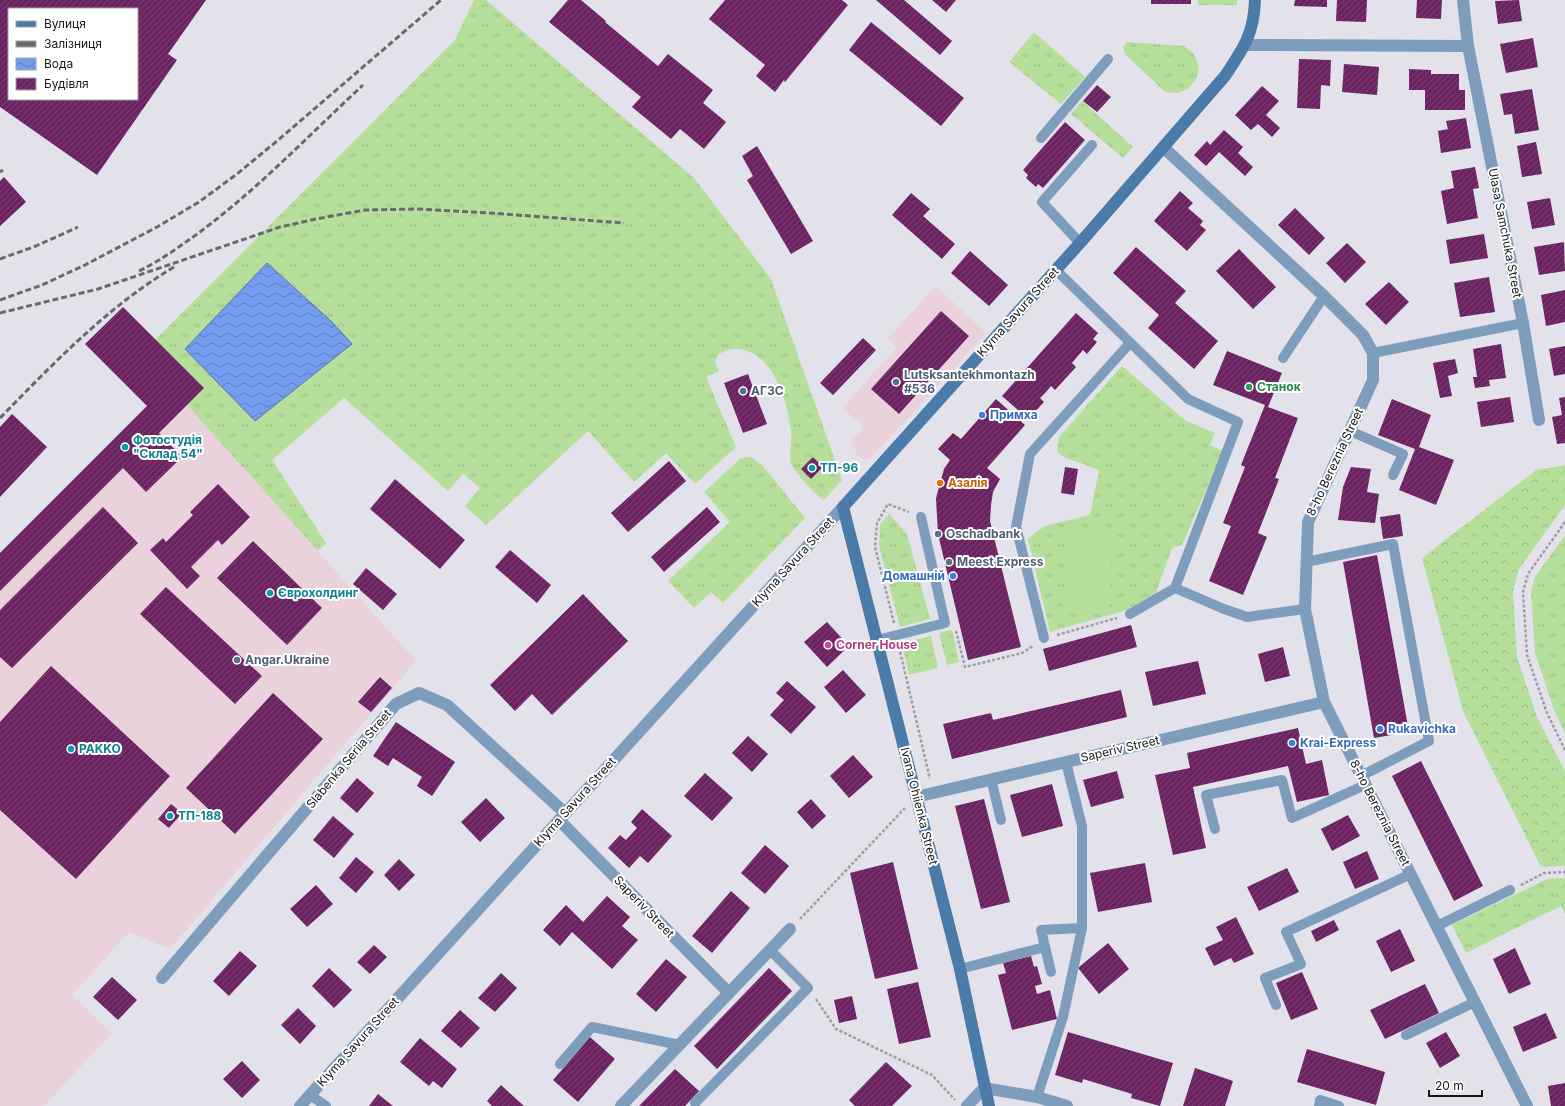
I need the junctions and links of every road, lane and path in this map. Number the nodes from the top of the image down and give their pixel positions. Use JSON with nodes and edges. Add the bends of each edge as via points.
{"nodes":[{"id":1,"x":1255,"y":0,"type":"edge"},
{"id":2,"x":1463,"y":0,"type":"edge"},
{"id":3,"x":1245,"y":46,"type":"junction"},
{"id":4,"x":1468,"y":46,"type":"junction"},
{"id":5,"x":1108,"y":60,"type":"dead end"},
{"id":6,"x":1041,"y":138,"type":"dead end"},
{"id":7,"x":1092,"y":145,"type":"dead end"},
{"id":8,"x":1164,"y":148,"type":"junction"},
{"id":9,"x":1080,"y":243,"type":"junction"},
{"id":10,"x":1056,"y":270,"type":"junction"},
{"id":11,"x":1324,"y":296,"type":"junction"},
{"id":12,"x":1523,"y":323,"type":"junction"},
{"id":13,"x":1130,"y":343,"type":"junction"},
{"id":14,"x":1373,"y":353,"type":"junction"},
{"id":15,"x":1283,"y":358,"type":"dead end"},
{"id":16,"x":1538,"y":420,"type":"dead end"},
{"id":17,"x":1350,"y":431,"type":"junction"},
{"id":18,"x":1393,"y":475,"type":"dead end"},
{"id":19,"x":844,"y":506,"type":"junction"},
{"id":20,"x":921,"y":517,"type":"dead end"},
{"id":21,"x":1565,"y":522,"type":"edge"},
{"id":22,"x":1306,"y":562,"type":"junction"},
{"id":23,"x":1176,"y":588,"type":"junction"},
{"id":24,"x":1305,"y":609,"type":"junction"},
{"id":25,"x":1130,"y":614,"type":"joint"},
{"id":26,"x":945,"y":623,"type":"junction"},
{"id":27,"x":1044,"y":638,"type":"junction"},
{"id":28,"x":877,"y":640,"type":"junction"},
{"id":29,"x":1324,"y":702,"type":"junction"},
{"id":30,"x":1565,"y":750,"type":"edge"},
{"id":31,"x":1066,"y":762,"type":"junction"},
{"id":32,"x":991,"y":779,"type":"junction"},
{"id":33,"x":1363,"y":780,"type":"junction"},
{"id":34,"x":916,"y":797,"type":"junction"},
{"id":35,"x":562,"y":817,"type":"junction"},
{"id":36,"x":1001,"y":820,"type":"dead end"},
{"id":37,"x":1215,"y":828,"type":"dead end"},
{"id":38,"x":1565,"y":872,"type":"edge"},
{"id":39,"x":1411,"y":874,"type":"junction"},
{"id":40,"x":1510,"y":890,"type":"joint"},
{"id":41,"x":1437,"y":926,"type":"junction"},
{"id":42,"x":1082,"y":928,"type":"junction"},
{"id":43,"x":790,"y":929,"type":"joint"},
{"id":44,"x":1045,"y":947,"type":"junction"},
{"id":45,"x":770,"y":950,"type":"junction"},
{"id":46,"x":960,"y":969,"type":"junction"},
{"id":47,"x":1051,"y":972,"type":"dead end"},
{"id":48,"x":162,"y":978,"type":"dead end"},
{"id":49,"x":808,"y":988,"type":"junction"},
{"id":50,"x":728,"y":993,"type":"junction"},
{"id":51,"x":1475,"y":1002,"type":"junction"},
{"id":52,"x":1276,"y":1006,"type":"dead end"},
{"id":53,"x":1406,"y":1034,"type":"dead end"},
{"id":54,"x":680,"y":1044,"type":"junction"},
{"id":55,"x":560,"y":1064,"type":"dead end"},
{"id":56,"x":984,"y":1088,"type":"junction"},
{"id":57,"x":310,"y":1095,"type":"junction"},
{"id":58,"x":1037,"y":1097,"type":"junction"},
{"id":59,"x":695,"y":1103,"type":"dead end"},
{"id":60,"x":961,"y":1103,"type":"edge"},
{"id":61,"x":300,"y":1106,"type":"edge"},
{"id":62,"x":326,"y":1106,"type":"edge"},
{"id":63,"x":621,"y":1106,"type":"edge"},
{"id":64,"x":989,"y":1106,"type":"edge"},
{"id":65,"x":1067,"y":1106,"type":"edge"},
{"id":66,"x":1318,"y":1106,"type":"edge"},
{"id":67,"x":1339,"y":1106,"type":"edge"},
{"id":68,"x":1527,"y":1106,"type":"edge"}],
"edges":[{"from":1,"to":3,"type":"street","name":"Klyma Savura Street","via":[[1254,18]]},
{"from":2,"to":4,"type":"street","name":"Ulasa Samchuka Street"},
{"from":3,"to":4,"type":"street"},
{"from":3,"to":8,"type":"street","name":"Klyma Savura Street","via":[[1225,76]]},
{"from":4,"to":12,"type":"street","name":"Ulasa Samchuka Street"},
{"from":5,"to":6,"type":"lane"},
{"from":7,"to":9,"type":"lane","via":[[1042,202]]},
{"from":8,"to":9,"type":"street","name":"Klyma Savura Street"},
{"from":8,"to":11,"type":"street","name":"8-ho Bereznia Street"},
{"from":9,"to":10,"type":"street","name":"Klyma Savura Street"},
{"from":10,"to":13,"type":"lane"},
{"from":10,"to":19,"type":"street","name":"Klyma Savura Street"},
{"from":11,"to":14,"type":"street","name":"8-ho Bereznia Street","via":[[1363,336]]},
{"from":11,"to":15,"type":"lane"},
{"from":12,"to":14,"type":"lane"},
{"from":12,"to":16,"type":"street","name":"Ulasa Samchuka Street"},
{"from":13,"to":23,"type":"lane","via":[[1188,399],[1238,422]]},
{"from":13,"to":27,"type":"lane","via":[[1030,454],[1016,527]]},
{"from":14,"to":17,"type":"street","name":"8-ho Bereznia Street","via":[[1374,380]]},
{"from":17,"to":18,"type":"lane","via":[[1403,454]]},
{"from":17,"to":22,"type":"street","name":"8-ho Bereznia Street","via":[[1308,522]]},
{"from":19,"to":28,"type":"street","name":"Ivana Ohiienka Street"},
{"from":19,"to":35,"type":"street","name":"Klyma Savura Street"},
{"from":20,"to":26,"type":"lane"},
{"from":21,"to":30,"type":"path","via":[[1528,574],[1523,592],[1527,655],[1546,713]]},
{"from":22,"to":24,"type":"street","name":"8-ho Bereznia Street"},
{"from":22,"to":33,"type":"lane","via":[[1393,544],[1429,741]]},
{"from":23,"to":24,"type":"lane","via":[[1247,617]]},
{"from":23,"to":25,"type":"lane"},
{"from":24,"to":29,"type":"street","name":"8-ho Bereznia Street"},
{"from":25,"to":27,"type":"path"},
{"from":26,"to":27,"type":"path","via":[[956,629],[965,667],[1022,653]]},
{"from":26,"to":28,"type":"lane"},
{"from":28,"to":34,"type":"street","name":"Ivana Ohiienka Street"},
{"from":29,"to":31,"type":"street","name":"Saperiv Street"},
{"from":29,"to":33,"type":"street","name":"8-ho Bereznia Street"},
{"from":31,"to":32,"type":"street","name":"Saperiv Street"},
{"from":31,"to":42,"type":"lane","via":[[1082,826]]},
{"from":32,"to":34,"type":"street","name":"Saperiv Street"},
{"from":32,"to":36,"type":"lane"},
{"from":33,"to":37,"type":"lane","via":[[1292,818],[1282,780],[1206,795]]},
{"from":33,"to":39,"type":"street","name":"8-ho Bereznia Street"},
{"from":34,"to":43,"type":"path"},
{"from":34,"to":46,"type":"street","name":"Ivana Ohiienka Street"},
{"from":35,"to":48,"type":"street","name":"Slabenka Seriia Street","via":[[447,705],[419,693],[396,704]]},
{"from":35,"to":50,"type":"street","name":"Saperiv Street"},
{"from":35,"to":57,"type":"street","name":"Klyma Savura Street"},
{"from":38,"to":40,"type":"path","via":[[1544,873]]},
{"from":39,"to":41,"type":"street","name":"8-ho Bereznia Street"},
{"from":39,"to":52,"type":"lane","via":[[1286,932],[1301,964],[1265,978]]},
{"from":40,"to":41,"type":"lane"},
{"from":41,"to":51,"type":"street","name":"8-ho Bereznia Street"},
{"from":42,"to":44,"type":"lane","via":[[1040,930]]},
{"from":42,"to":58,"type":"lane","via":[[1063,1017]]},
{"from":43,"to":45,"type":"street"},
{"from":44,"to":46,"type":"lane"},
{"from":44,"to":47,"type":"lane"},
{"from":45,"to":49,"type":"lane"},
{"from":45,"to":50,"type":"street"},
{"from":46,"to":56,"type":"street","name":"Ivana Ohiienka Street"},
{"from":49,"to":59,"type":"lane"},
{"from":49,"to":60,"type":"path","via":[[836,1029],[932,1075]]},
{"from":50,"to":54,"type":"street"},
{"from":51,"to":53,"type":"lane"},
{"from":51,"to":68,"type":"street","name":"8-ho Bereznia Street"},
{"from":54,"to":55,"type":"lane","via":[[592,1027]]},
{"from":54,"to":63,"type":"street"},
{"from":56,"to":58,"type":"street"},
{"from":56,"to":60,"type":"street"},
{"from":56,"to":64,"type":"street","name":"Ivana Ohiienka Street"},
{"from":57,"to":61,"type":"street","name":"Klyma Savura Street"},
{"from":57,"to":62,"type":"lane"},
{"from":58,"to":65,"type":"street"},
{"from":66,"to":67,"type":"lane","via":[[1320,1100]]}]}
